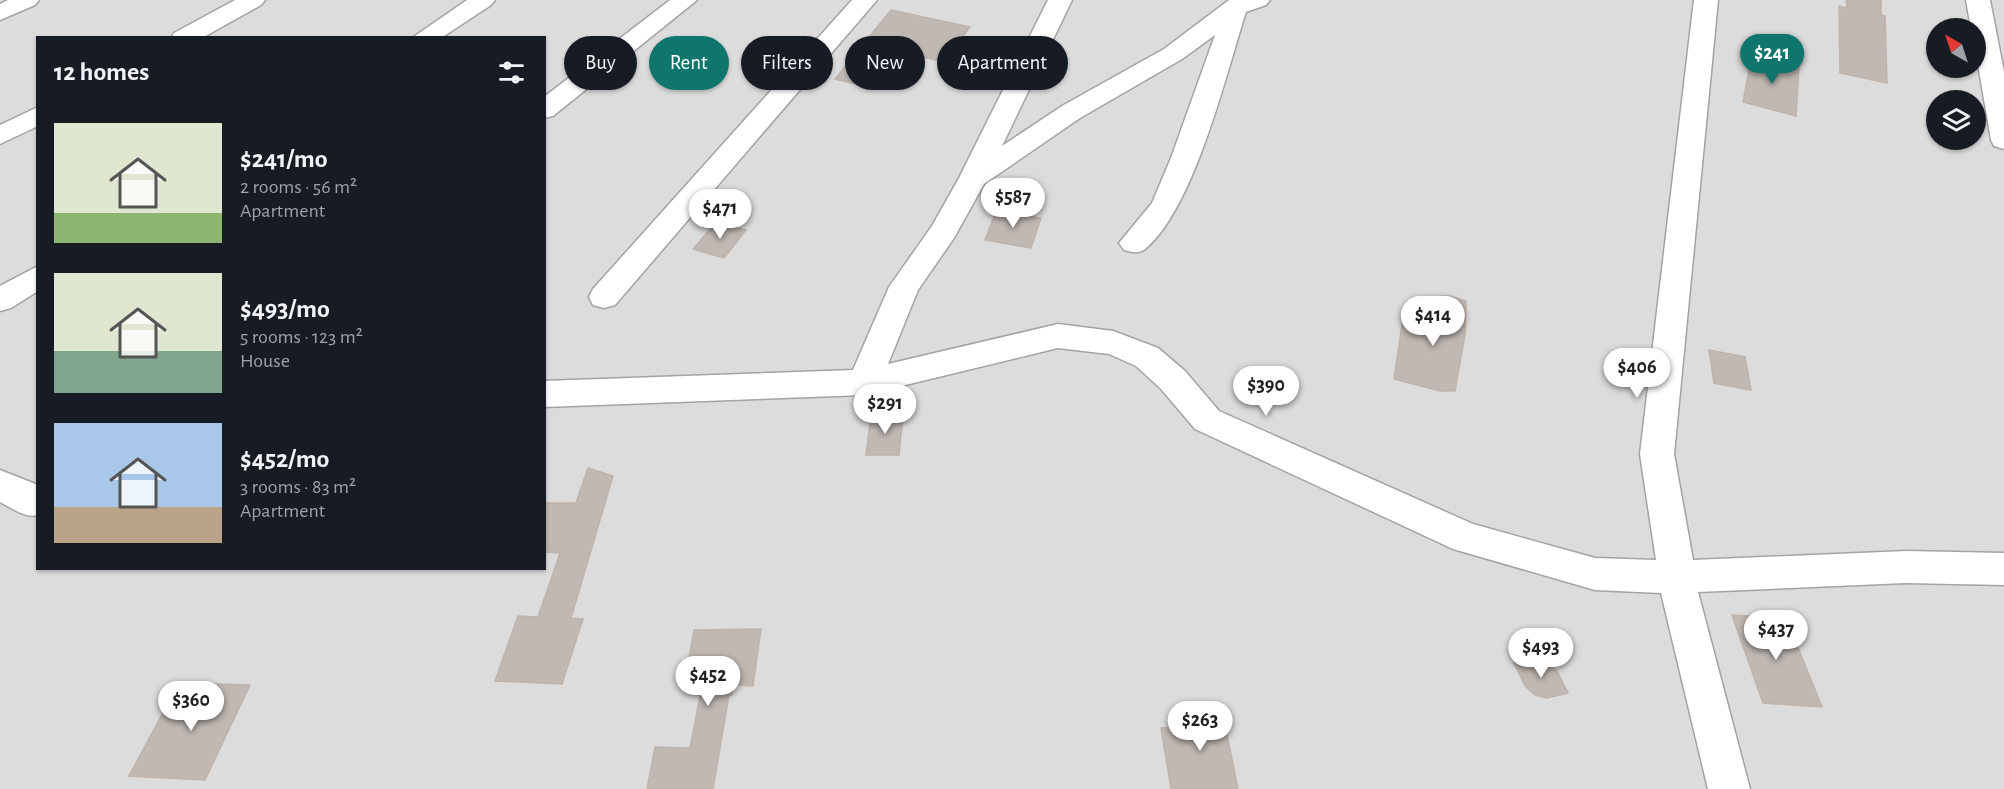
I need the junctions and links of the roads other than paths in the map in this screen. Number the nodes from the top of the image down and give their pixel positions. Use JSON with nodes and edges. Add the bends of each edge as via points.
{"nodes":[{"id":1,"x":27,"y":0,"type":"edge"},
{"id":2,"x":253,"y":0,"type":"edge"},
{"id":3,"x":483,"y":0,"type":"edge"},
{"id":4,"x":685,"y":0,"type":"edge"},
{"id":5,"x":865,"y":0,"type":"edge"},
{"id":6,"x":1060,"y":0,"type":"edge"},
{"id":7,"x":1706,"y":0,"type":"edge"},
{"id":8,"x":1978,"y":0,"type":"edge"},
{"id":9,"x":1244,"y":3,"type":"edge"},
{"id":10,"x":0,"y":14,"type":"edge"},
{"id":11,"x":187,"y":36,"type":"edge"},
{"id":12,"x":427,"y":36,"type":"edge"},
{"id":13,"x":546,"y":108,"type":"edge"},
{"id":14,"x":36,"y":116,"type":"edge"},
{"id":15,"x":0,"y":136,"type":"edge"},
{"id":16,"x":2004,"y":140,"type":"edge"},
{"id":17,"x":974,"y":178,"type":"junction"},
{"id":18,"x":1134,"y":243,"type":"dead end"},
{"id":19,"x":36,"y":279,"type":"edge"},
{"id":20,"x":604,"y":297,"type":"dead end"},
{"id":21,"x":0,"y":300,"type":"edge"},
{"id":22,"x":864,"y":382,"type":"junction"},
{"id":23,"x":546,"y":394,"type":"edge"},
{"id":24,"x":0,"y":485,"type":"edge"},
{"id":25,"x":36,"y":501,"type":"edge"},
{"id":26,"x":2004,"y":568,"type":"edge"},
{"id":27,"x":1676,"y":577,"type":"junction"},
{"id":28,"x":1729,"y":789,"type":"edge"}],
"edges":[{"from":1,"to":10,"type":"street"},
{"from":2,"to":11,"type":"street"},
{"from":3,"to":12,"type":"street"},
{"from":4,"to":13,"type":"street"},
{"from":5,"to":20,"type":"street"},
{"from":6,"to":17,"type":"street"},
{"from":7,"to":27,"type":"street","via":[[1657,454]]},
{"from":8,"to":16,"type":"street"},
{"from":9,"to":17,"type":"street","via":[[1173,54],[1071,112]]},
{"from":9,"to":18,"type":"street","via":[[1165,207]]},
{"from":14,"to":15,"type":"street"},
{"from":17,"to":22,"type":"street","via":[[944,231],[904,287]]},
{"from":19,"to":21,"type":"street"},
{"from":22,"to":23,"type":"street"},
{"from":22,"to":27,"type":"street","via":[[1058,336],[1113,343],[1147,357],[1207,420],[1466,538],[1595,574]]},
{"from":24,"to":25,"type":"street"},
{"from":26,"to":27,"type":"street","via":[[1906,567]]},
{"from":27,"to":28,"type":"street"}]}
